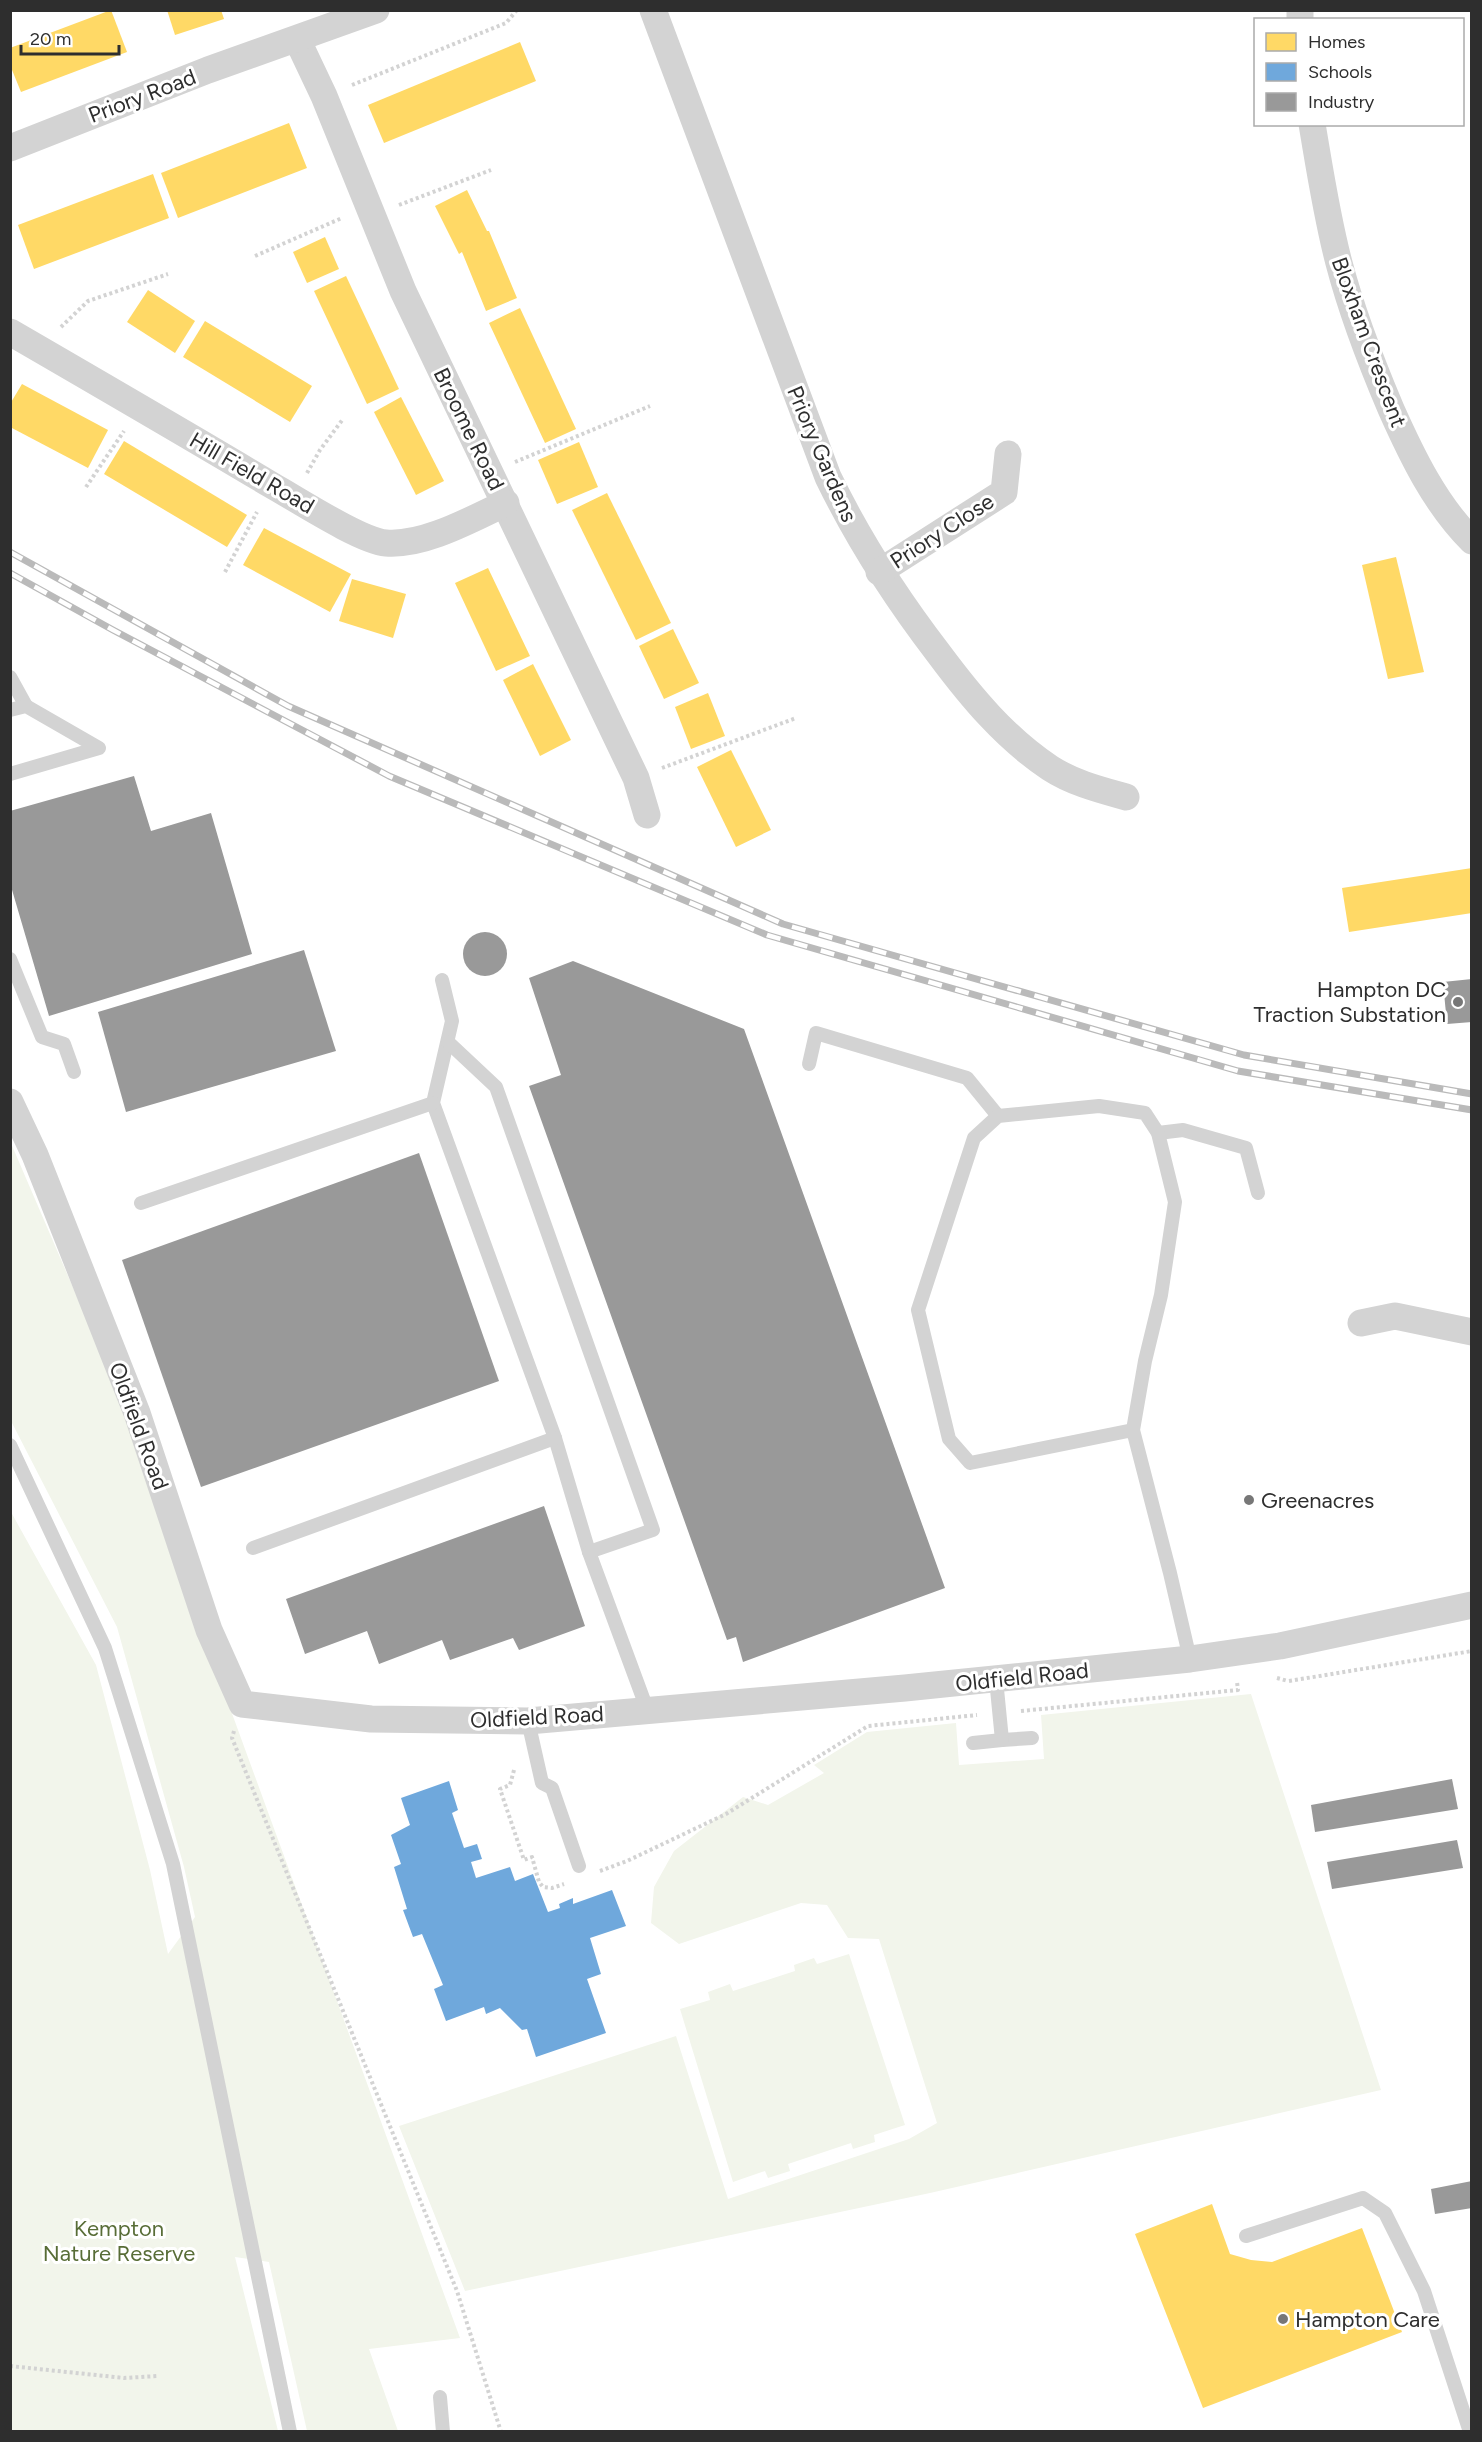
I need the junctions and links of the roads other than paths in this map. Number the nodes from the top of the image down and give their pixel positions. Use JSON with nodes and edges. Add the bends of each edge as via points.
{"nodes":[{"id":1,"x":376,"y":10,"type":"edge"},
{"id":2,"x":653,"y":10,"type":"edge"},
{"id":3,"x":297,"y":39,"type":"junction"},
{"id":4,"x":1312,"y":126,"type":"edge"},
{"id":5,"x":10,"y":148,"type":"edge"},
{"id":6,"x":10,"y":332,"type":"edge"},
{"id":7,"x":1008,"y":454,"type":"dead end"},
{"id":8,"x":506,"y":503,"type":"junction"},
{"id":9,"x":1472,"y":541,"type":"edge"},
{"id":10,"x":879,"y":572,"type":"junction"},
{"id":11,"x":10,"y":677,"type":"edge"},
{"id":12,"x":26,"y":706,"type":"junction"},
{"id":13,"x":10,"y":710,"type":"edge"},
{"id":14,"x":10,"y":774,"type":"edge"},
{"id":15,"x":1126,"y":797,"type":"dead end"},
{"id":16,"x":647,"y":815,"type":"dead end"},
{"id":17,"x":10,"y":959,"type":"edge"},
{"id":18,"x":442,"y":980,"type":"dead end"},
{"id":19,"x":448,"y":1041,"type":"junction"},
{"id":20,"x":809,"y":1064,"type":"dead end"},
{"id":21,"x":74,"y":1072,"type":"dead end"},
{"id":22,"x":10,"y":1102,"type":"edge"},
{"id":23,"x":433,"y":1103,"type":"junction"},
{"id":24,"x":998,"y":1116,"type":"junction"},
{"id":25,"x":1158,"y":1133,"type":"junction"},
{"id":26,"x":1258,"y":1193,"type":"dead end"},
{"id":27,"x":141,"y":1203,"type":"dead end"},
{"id":28,"x":1361,"y":1323,"type":"dead end"},
{"id":29,"x":1472,"y":1332,"type":"edge"},
{"id":30,"x":1133,"y":1430,"type":"junction"},
{"id":31,"x":555,"y":1438,"type":"junction"},
{"id":32,"x":10,"y":1445,"type":"edge"},
{"id":33,"x":253,"y":1548,"type":"dead end"},
{"id":34,"x":589,"y":1552,"type":"junction"},
{"id":35,"x":1472,"y":1605,"type":"edge"},
{"id":36,"x":1190,"y":1659,"type":"junction"},
{"id":37,"x":996,"y":1680,"type":"junction"},
{"id":38,"x":647,"y":1709,"type":"junction"},
{"id":39,"x":528,"y":1721,"type":"junction"},
{"id":40,"x":1032,"y":1738,"type":"dead end"},
{"id":41,"x":1002,"y":1740,"type":"junction"},
{"id":42,"x":973,"y":1743,"type":"dead end"},
{"id":43,"x":581,"y":1872,"type":"road end"},
{"id":44,"x":1246,"y":2236,"type":"dead end"},
{"id":45,"x":440,"y":2397,"type":"dead end"},
{"id":46,"x":290,"y":2432,"type":"edge"},
{"id":47,"x":443,"y":2432,"type":"edge"},
{"id":48,"x":1470,"y":2432,"type":"edge"}],
"edges":[{"from":1,"to":3,"type":"street","name":"Priory Road"},
{"from":2,"to":10,"type":"street","name":"Priory Gardens","via":[[828,477]]},
{"from":3,"to":5,"type":"street","name":"Priory Road"},
{"from":3,"to":8,"type":"street","name":"Broome Road","via":[[403,291]]},
{"from":4,"to":9,"type":"street","name":"Bloxham Crescent","via":[[1328,220],[1364,340],[1420,470],[1444,509]]},
{"from":6,"to":8,"type":"street","name":"Hill Field Road","via":[[364,536],[389,543],[408,541],[441,532]]},
{"from":7,"to":10,"type":"street","name":"Priory Close","via":[[1004,492]]},
{"from":8,"to":16,"type":"street","name":"Broome Road","via":[[636,778]]},
{"from":10,"to":15,"type":"street","name":"Priory Gardens","via":[[957,678],[1003,730],[1051,769]]},
{"from":11,"to":12,"type":"lane"},
{"from":12,"to":13,"type":"lane"},
{"from":12,"to":14,"type":"lane","via":[[99,748]]},
{"from":17,"to":21,"type":"lane","via":[[42,1037],[64,1044]]},
{"from":18,"to":19,"type":"lane","via":[[452,1021]]},
{"from":19,"to":23,"type":"lane"},
{"from":19,"to":34,"type":"lane","via":[[496,1087],[653,1530]]},
{"from":20,"to":24,"type":"lane","via":[[816,1033],[968,1078]]},
{"from":22,"to":39,"type":"street","name":"Oldfield Road","via":[[35,1155],[137,1413],[209,1630],[242,1704],[371,1719]]},
{"from":23,"to":27,"type":"lane"},
{"from":23,"to":31,"type":"lane"},
{"from":24,"to":25,"type":"lane","via":[[1099,1106],[1145,1113]]},
{"from":24,"to":30,"type":"lane","via":[[974,1138],[918,1310],[949,1439],[970,1463]]},
{"from":25,"to":26,"type":"lane","via":[[1183,1130],[1246,1148]]},
{"from":25,"to":30,"type":"lane","via":[[1175,1202],[1161,1295]]},
{"from":28,"to":29,"type":"street","via":[[1395,1316]]},
{"from":30,"to":36,"type":"lane"},
{"from":31,"to":33,"type":"lane"},
{"from":31,"to":34,"type":"lane"},
{"from":32,"to":46,"type":"lane","via":[[105,1648],[173,1864]]},
{"from":34,"to":38,"type":"lane"},
{"from":35,"to":36,"type":"street","name":"Oldfield Road","via":[[1281,1646]]},
{"from":36,"to":37,"type":"street","name":"Oldfield Road"},
{"from":37,"to":38,"type":"street","name":"Oldfield Road"},
{"from":37,"to":41,"type":"lane"},
{"from":38,"to":39,"type":"street","name":"Oldfield Road"},
{"from":39,"to":43,"type":"lane","via":[[542,1783],[552,1788]]},
{"from":40,"to":41,"type":"lane"},
{"from":41,"to":42,"type":"lane"},
{"from":44,"to":48,"type":"lane","via":[[1363,2198],[1385,2212],[1424,2291]]},
{"from":45,"to":47,"type":"lane"}]}
